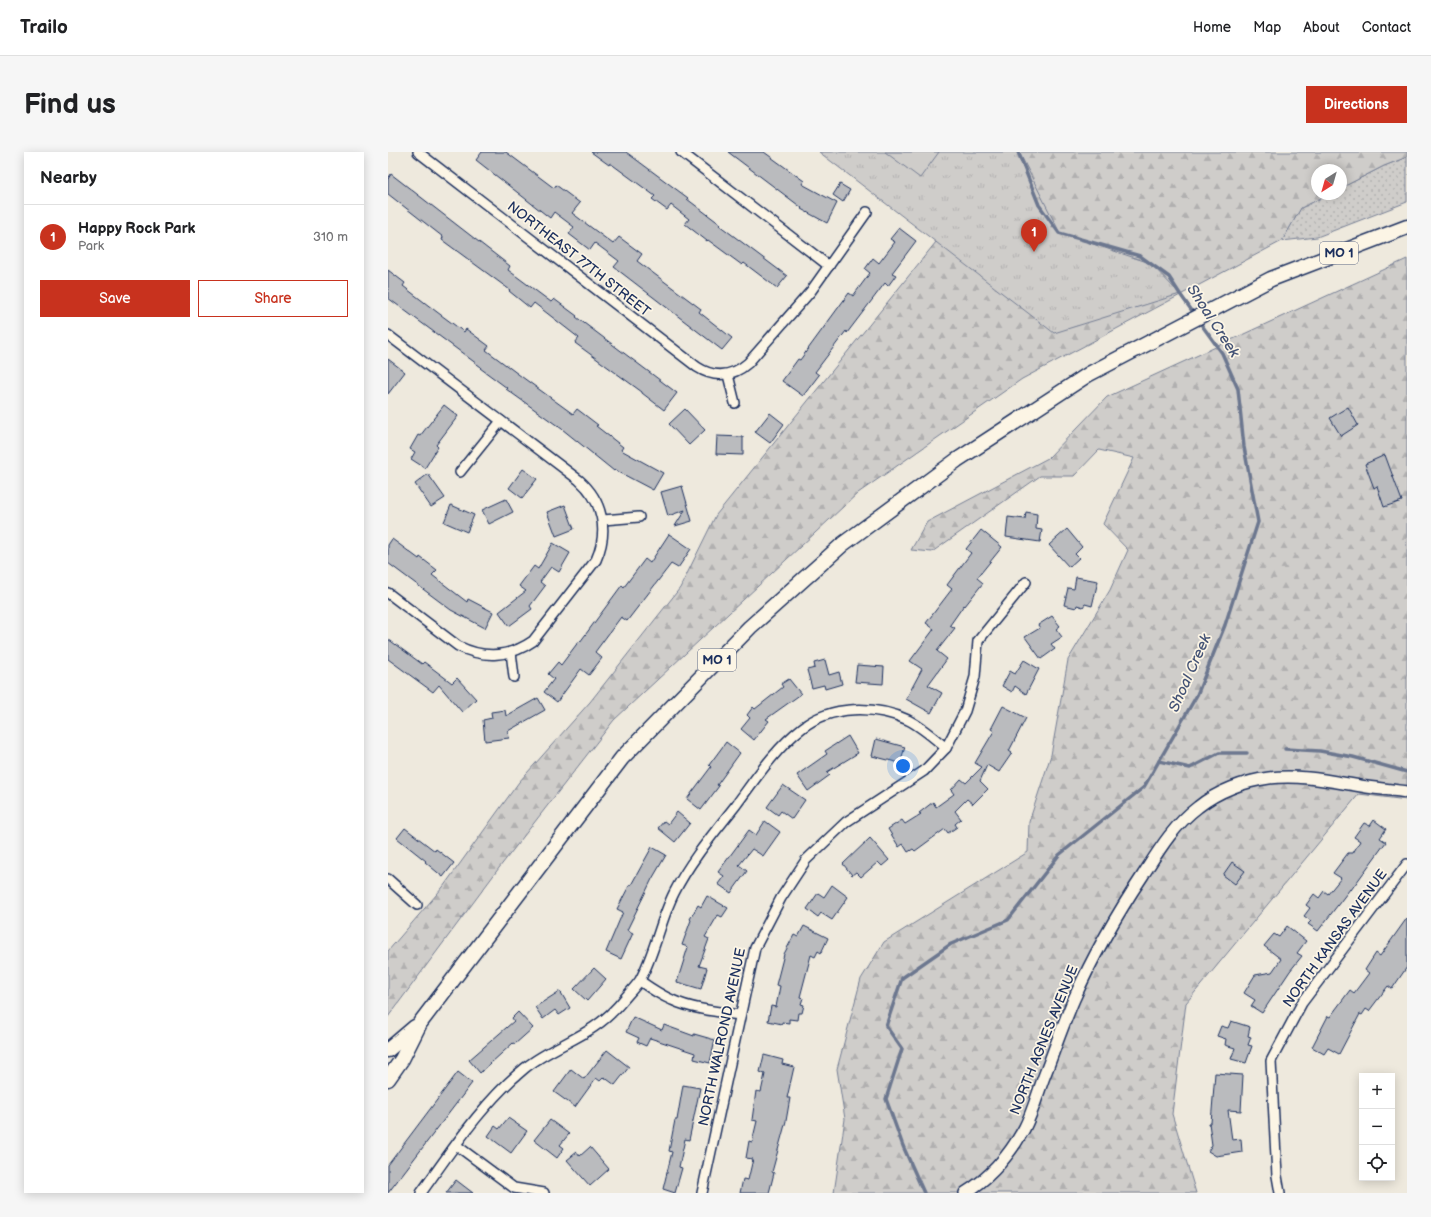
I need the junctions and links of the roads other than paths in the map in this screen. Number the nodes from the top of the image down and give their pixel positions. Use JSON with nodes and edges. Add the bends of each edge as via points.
{"nodes":[{"id":1,"x":418,"y":152,"type":"edge"},
{"id":2,"x":681,"y":152,"type":"edge"},
{"id":3,"x":867,"y":212,"type":"dead end"},
{"id":4,"x":1407,"y":227,"type":"edge"},
{"id":5,"x":829,"y":266,"type":"junction"},
{"id":6,"x":388,"y":335,"type":"edge"},
{"id":7,"x":728,"y":375,"type":"junction"},
{"id":8,"x":734,"y":404,"type":"dead end"},
{"id":9,"x":501,"y":421,"type":"junction"},
{"id":10,"x":460,"y":472,"type":"dead end"},
{"id":11,"x":639,"y":517,"type":"dead end"},
{"id":12,"x":603,"y":520,"type":"junction"},
{"id":13,"x":1026,"y":582,"type":"dead end"},
{"id":14,"x":388,"y":593,"type":"edge"},
{"id":15,"x":511,"y":652,"type":"junction"},
{"id":16,"x":514,"y":677,"type":"dead end"},
{"id":17,"x":946,"y":748,"type":"junction"},
{"id":18,"x":1407,"y":792,"type":"edge"},
{"id":19,"x":1407,"y":864,"type":"edge"},
{"id":20,"x":388,"y":879,"type":"edge"},
{"id":21,"x":417,"y":905,"type":"dead end"},
{"id":22,"x":640,"y":981,"type":"junction"},
{"id":23,"x":740,"y":1015,"type":"junction"},
{"id":24,"x":420,"y":1023,"type":"junction"},
{"id":25,"x":388,"y":1050,"type":"edge"},
{"id":26,"x":388,"y":1079,"type":"edge"},
{"id":27,"x":456,"y":1145,"type":"junction"},
{"id":28,"x":968,"y":1191,"type":"edge"},
{"id":29,"x":420,"y":1193,"type":"edge"},
{"id":30,"x":544,"y":1193,"type":"edge"},
{"id":31,"x":702,"y":1193,"type":"edge"},
{"id":32,"x":1280,"y":1193,"type":"edge"}],
"edges":[{"from":1,"to":7,"type":"street","name":"NORTHEAST 77TH STREET","via":[[697,367],[711,374]]},
{"from":2,"to":5,"type":"street"},
{"from":3,"to":5,"type":"street"},
{"from":4,"to":24,"type":"main road","number":"MO 1","via":[[1271,279],[1089,374],[957,460],[843,544],[750,627],[622,758]]},
{"from":5,"to":7,"type":"street","via":[[811,291],[748,363],[742,369]]},
{"from":6,"to":9,"type":"street"},
{"from":7,"to":8,"type":"street"},
{"from":9,"to":10,"type":"street"},
{"from":9,"to":12,"type":"street","via":[[585,485],[595,498]]},
{"from":11,"to":12,"type":"street"},
{"from":12,"to":15,"type":"street","via":[[602,544],[596,560],[533,641]]},
{"from":13,"to":17,"type":"street","name":"NORTH WALROND AVENUE","via":[[978,641],[975,677],[966,711]]},
{"from":14,"to":15,"type":"street","via":[[458,646],[481,654],[497,655]]},
{"from":15,"to":16,"type":"street"},
{"from":17,"to":22,"type":"street","via":[[908,720],[877,710],[856,709],[838,712],[803,727],[770,760],[688,868],[664,914]]},
{"from":17,"to":23,"type":"street","name":"NORTH WALROND AVENUE","via":[[924,771],[846,822],[806,860],[781,898],[755,948]]},
{"from":18,"to":28,"type":"street","name":"NORTH AGNES AVENUE","via":[[1283,776],[1232,788],[1199,805],[1174,829],[1161,846],[1114,921],[1074,999],[1024,1128],[1001,1162]]},
{"from":19,"to":32,"type":"street","name":"NORTH KANSAS AVENUE","via":[[1302,1003],[1271,1061]]},
{"from":20,"to":21,"type":"street"},
{"from":22,"to":23,"type":"street","via":[[673,1001]]},
{"from":22,"to":27,"type":"street","via":[[620,1004],[594,1027],[546,1053],[509,1081]]},
{"from":23,"to":31,"type":"street","name":"NORTH WALROND AVENUE"},
{"from":24,"to":25,"type":"main road","number":"MO 1"},
{"from":24,"to":26,"type":"main road","number":"MO 1","via":[[402,1059]]},
{"from":27,"to":29,"type":"street"},
{"from":27,"to":30,"type":"street","via":[[514,1188]]}]}
